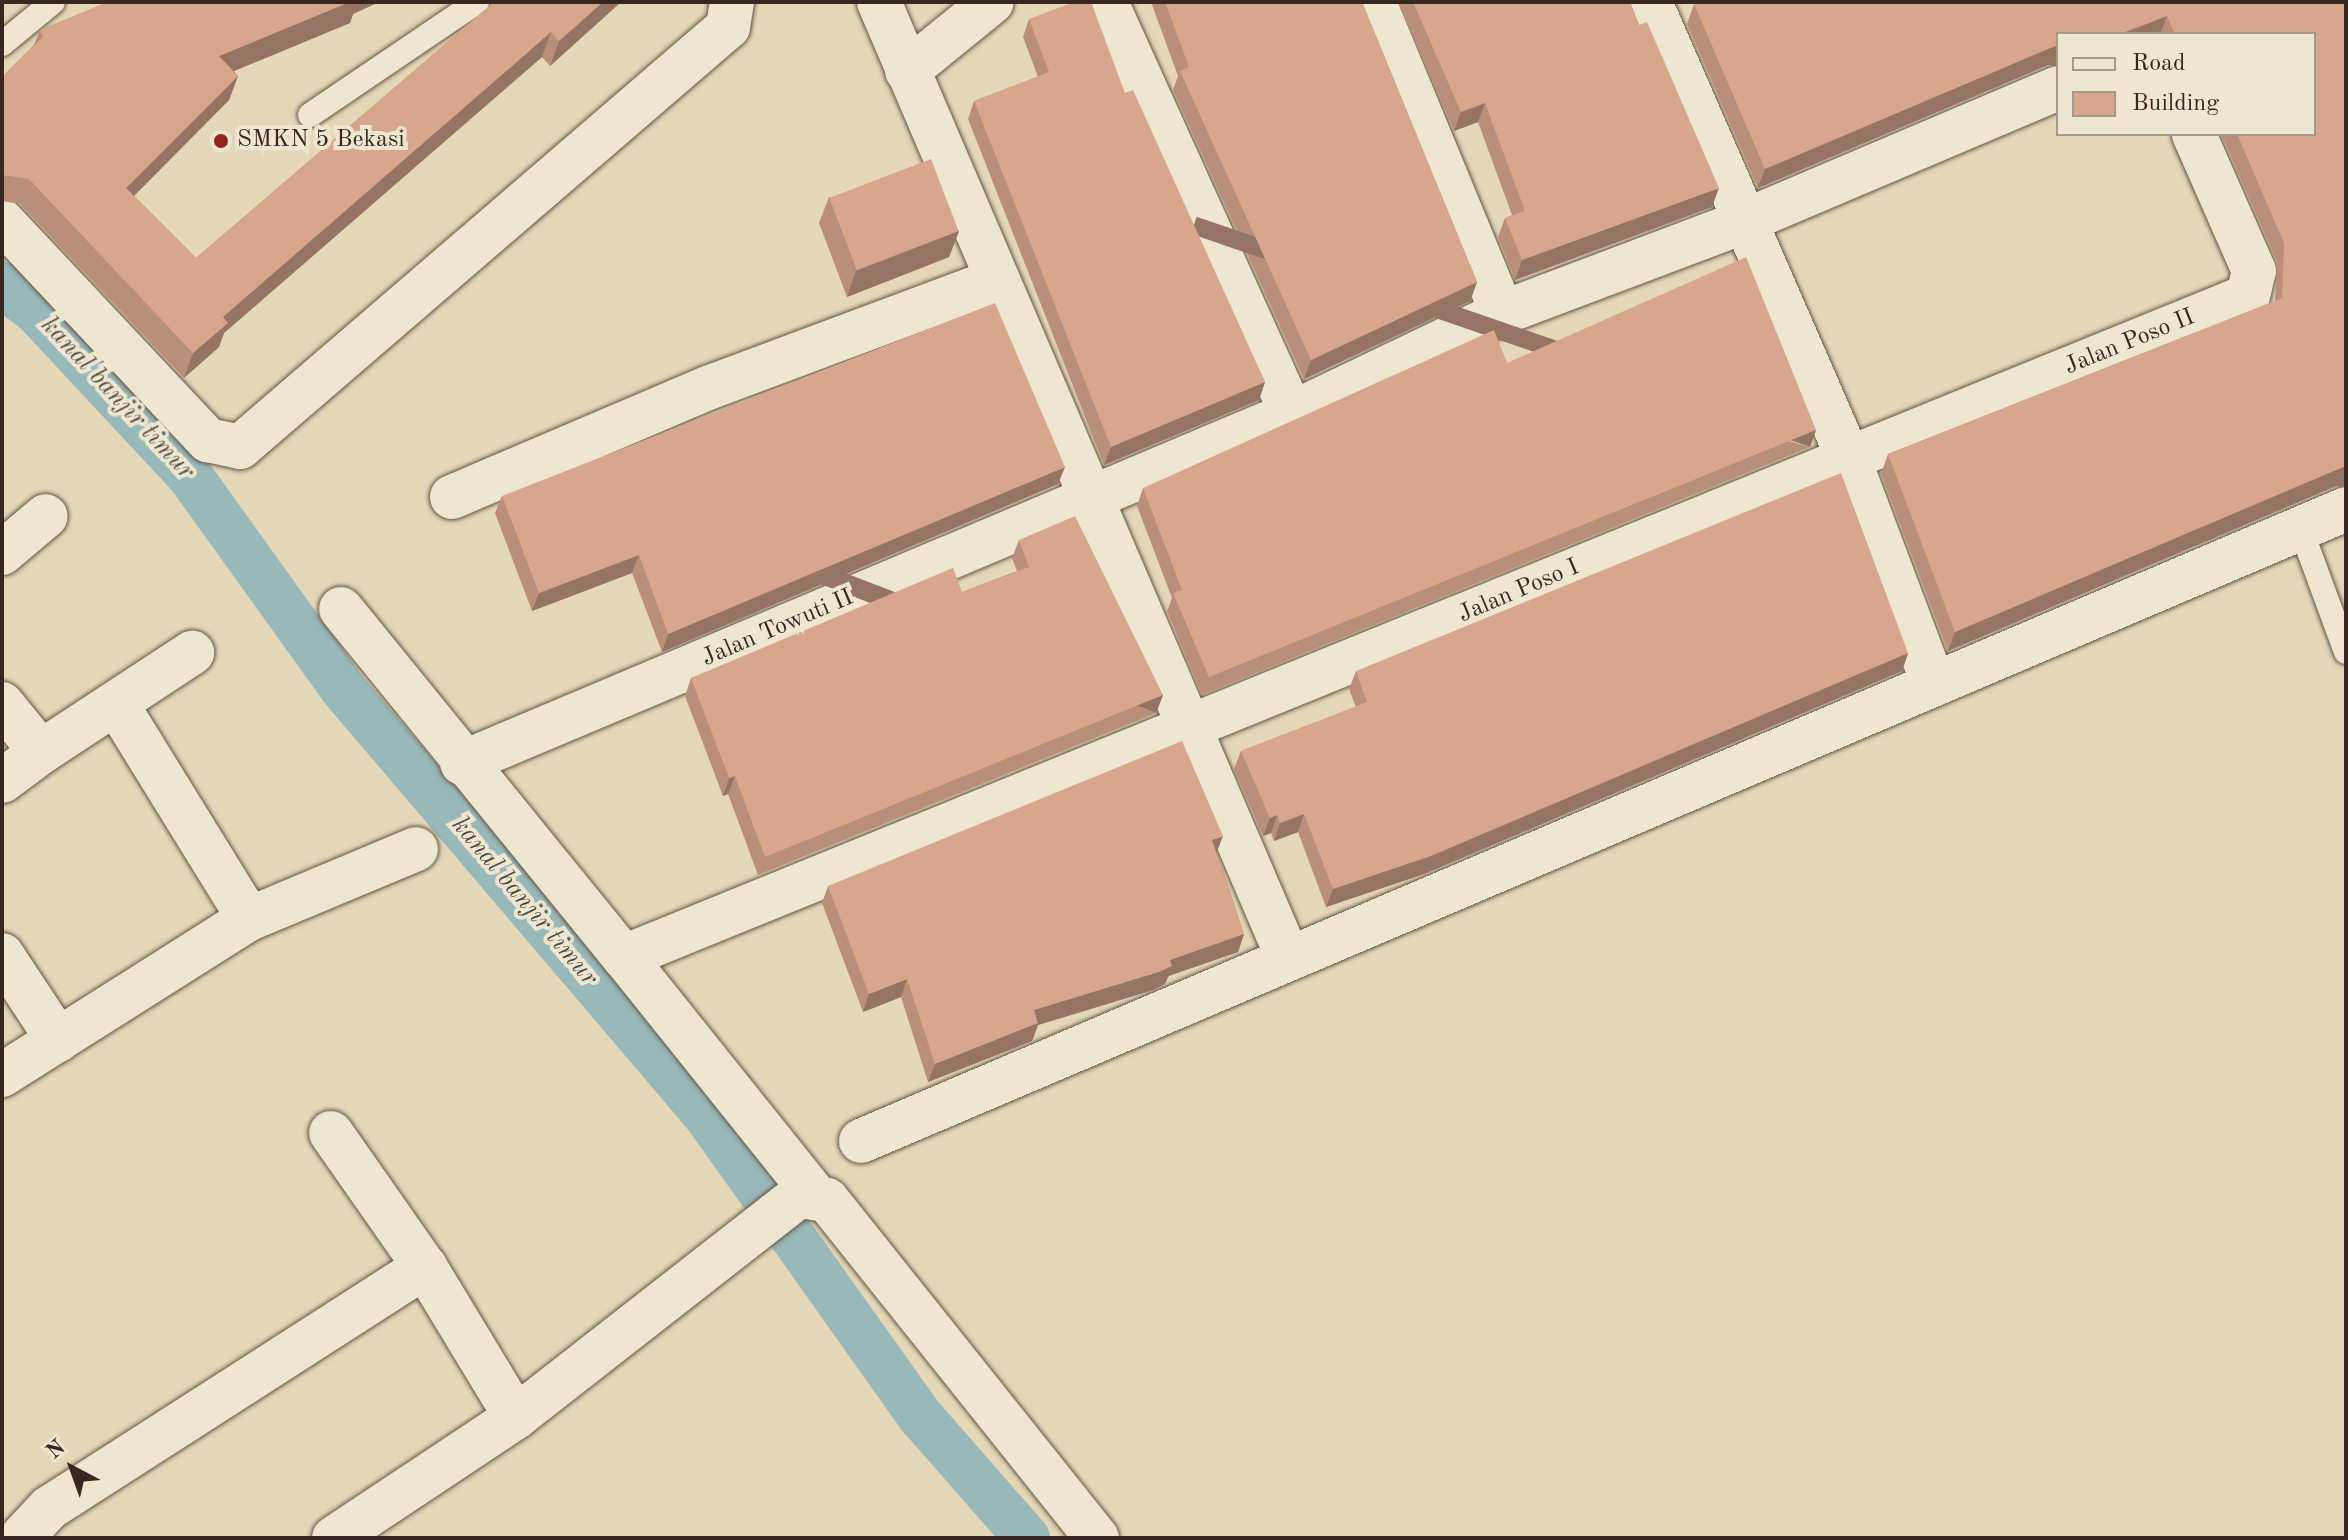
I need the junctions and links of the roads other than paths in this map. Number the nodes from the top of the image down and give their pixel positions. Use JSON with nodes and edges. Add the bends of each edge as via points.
{"nodes":[{"id":1,"x":53,"y":2,"type":"edge"},
{"id":2,"x":477,"y":2,"type":"edge"},
{"id":3,"x":732,"y":2,"type":"edge"},
{"id":4,"x":879,"y":2,"type":"edge"},
{"id":5,"x":992,"y":2,"type":"edge"},
{"id":6,"x":1106,"y":2,"type":"edge"},
{"id":7,"x":1374,"y":2,"type":"edge"},
{"id":8,"x":1650,"y":2,"type":"edge"},
{"id":9,"x":2,"y":44,"type":"edge"},
{"id":10,"x":907,"y":71,"type":"junction"},
{"id":11,"x":2056,"y":89,"type":"edge"},
{"id":12,"x":310,"y":115,"type":"dead end"},
{"id":13,"x":2195,"y":136,"type":"edge"},
{"id":14,"x":2,"y":221,"type":"edge"},
{"id":15,"x":1745,"y":221,"type":"junction"},
{"id":16,"x":997,"y":280,"type":"junction"},
{"id":17,"x":1502,"y":313,"type":"junction"},
{"id":18,"x":1292,"y":413,"type":"junction"},
{"id":19,"x":1847,"y":454,"type":"junction"},
{"id":20,"x":1093,"y":494,"type":"junction"},
{"id":21,"x":452,"y":497,"type":"dead end"},
{"id":22,"x":2346,"y":509,"type":"edge"},
{"id":23,"x":46,"y":516,"type":"dead end"},
{"id":24,"x":2300,"y":527,"type":"junction"},
{"id":25,"x":2,"y":553,"type":"edge"},
{"id":26,"x":341,"y":609,"type":"dead end"},
{"id":27,"x":2346,"y":652,"type":"edge"},
{"id":28,"x":192,"y":653,"type":"dead end"},
{"id":29,"x":1933,"y":683,"type":"junction"},
{"id":30,"x":2,"y":704,"type":"edge"},
{"id":31,"x":117,"y":705,"type":"junction"},
{"id":32,"x":1191,"y":729,"type":"junction"},
{"id":33,"x":41,"y":752,"type":"junction"},
{"id":34,"x":462,"y":763,"type":"junction"},
{"id":35,"x":2,"y":781,"type":"edge"},
{"id":36,"x":416,"y":849,"type":"dead end"},
{"id":37,"x":249,"y":919,"type":"junction"},
{"id":38,"x":2,"y":955,"type":"edge"},
{"id":39,"x":624,"y":957,"type":"junction"},
{"id":40,"x":1288,"y":958,"type":"junction"},
{"id":41,"x":58,"y":1040,"type":"junction"},
{"id":42,"x":2,"y":1075,"type":"edge"},
{"id":43,"x":331,"y":1133,"type":"dead end"},
{"id":44,"x":861,"y":1141,"type":"dead end"},
{"id":45,"x":807,"y":1196,"type":"junction"},
{"id":46,"x":425,"y":1267,"type":"junction"},
{"id":47,"x":516,"y":1417,"type":"junction"},
{"id":48,"x":21,"y":1538,"type":"edge"},
{"id":49,"x":334,"y":1538,"type":"edge"},
{"id":50,"x":1097,"y":1538,"type":"edge"}],
"edges":[{"from":1,"to":9,"type":"lane"},
{"from":2,"to":12,"type":"lane"},
{"from":3,"to":14,"type":"street","via":[[728,27],[240,447],[208,440]]},
{"from":4,"to":10,"type":"street"},
{"from":5,"to":10,"type":"street"},
{"from":6,"to":18,"type":"street"},
{"from":7,"to":17,"type":"street"},
{"from":8,"to":15,"type":"street"},
{"from":10,"to":16,"type":"street"},
{"from":11,"to":15,"type":"street"},
{"from":13,"to":19,"type":"street","name":"Jalan Poso II","via":[[2254,271],[2253,291]]},
{"from":15,"to":17,"type":"street","name":"Jalan Towuti II"},
{"from":15,"to":19,"type":"street"},
{"from":16,"to":20,"type":"street"},
{"from":16,"to":21,"type":"street","via":[[708,388]]},
{"from":17,"to":18,"type":"street","name":"Jalan Towuti II"},
{"from":18,"to":20,"type":"street","name":"Jalan Towuti II"},
{"from":19,"to":29,"type":"street"},
{"from":19,"to":32,"type":"street","name":"Jalan Poso I"},
{"from":20,"to":32,"type":"street"},
{"from":20,"to":34,"type":"street","name":"Jalan Towuti II"},
{"from":22,"to":24,"type":"street"},
{"from":23,"to":25,"type":"street"},
{"from":24,"to":27,"type":"lane"},
{"from":24,"to":29,"type":"street"},
{"from":26,"to":34,"type":"street"},
{"from":28,"to":31,"type":"street"},
{"from":29,"to":40,"type":"street"},
{"from":30,"to":33,"type":"street"},
{"from":31,"to":33,"type":"street"},
{"from":31,"to":37,"type":"street"},
{"from":32,"to":39,"type":"street","name":"Jalan Poso I"},
{"from":32,"to":40,"type":"street"},
{"from":33,"to":35,"type":"street"},
{"from":34,"to":39,"type":"street"},
{"from":36,"to":37,"type":"street"},
{"from":37,"to":41,"type":"street"},
{"from":38,"to":41,"type":"street"},
{"from":39,"to":45,"type":"street"},
{"from":40,"to":44,"type":"street"},
{"from":41,"to":42,"type":"street"},
{"from":43,"to":46,"type":"street"},
{"from":45,"to":47,"type":"street","via":[[705,1268]]},
{"from":45,"to":50,"type":"street","via":[[867,1243]]},
{"from":46,"to":47,"type":"street"},
{"from":46,"to":48,"type":"street","via":[[49,1508]]},
{"from":47,"to":49,"type":"street"}]}
